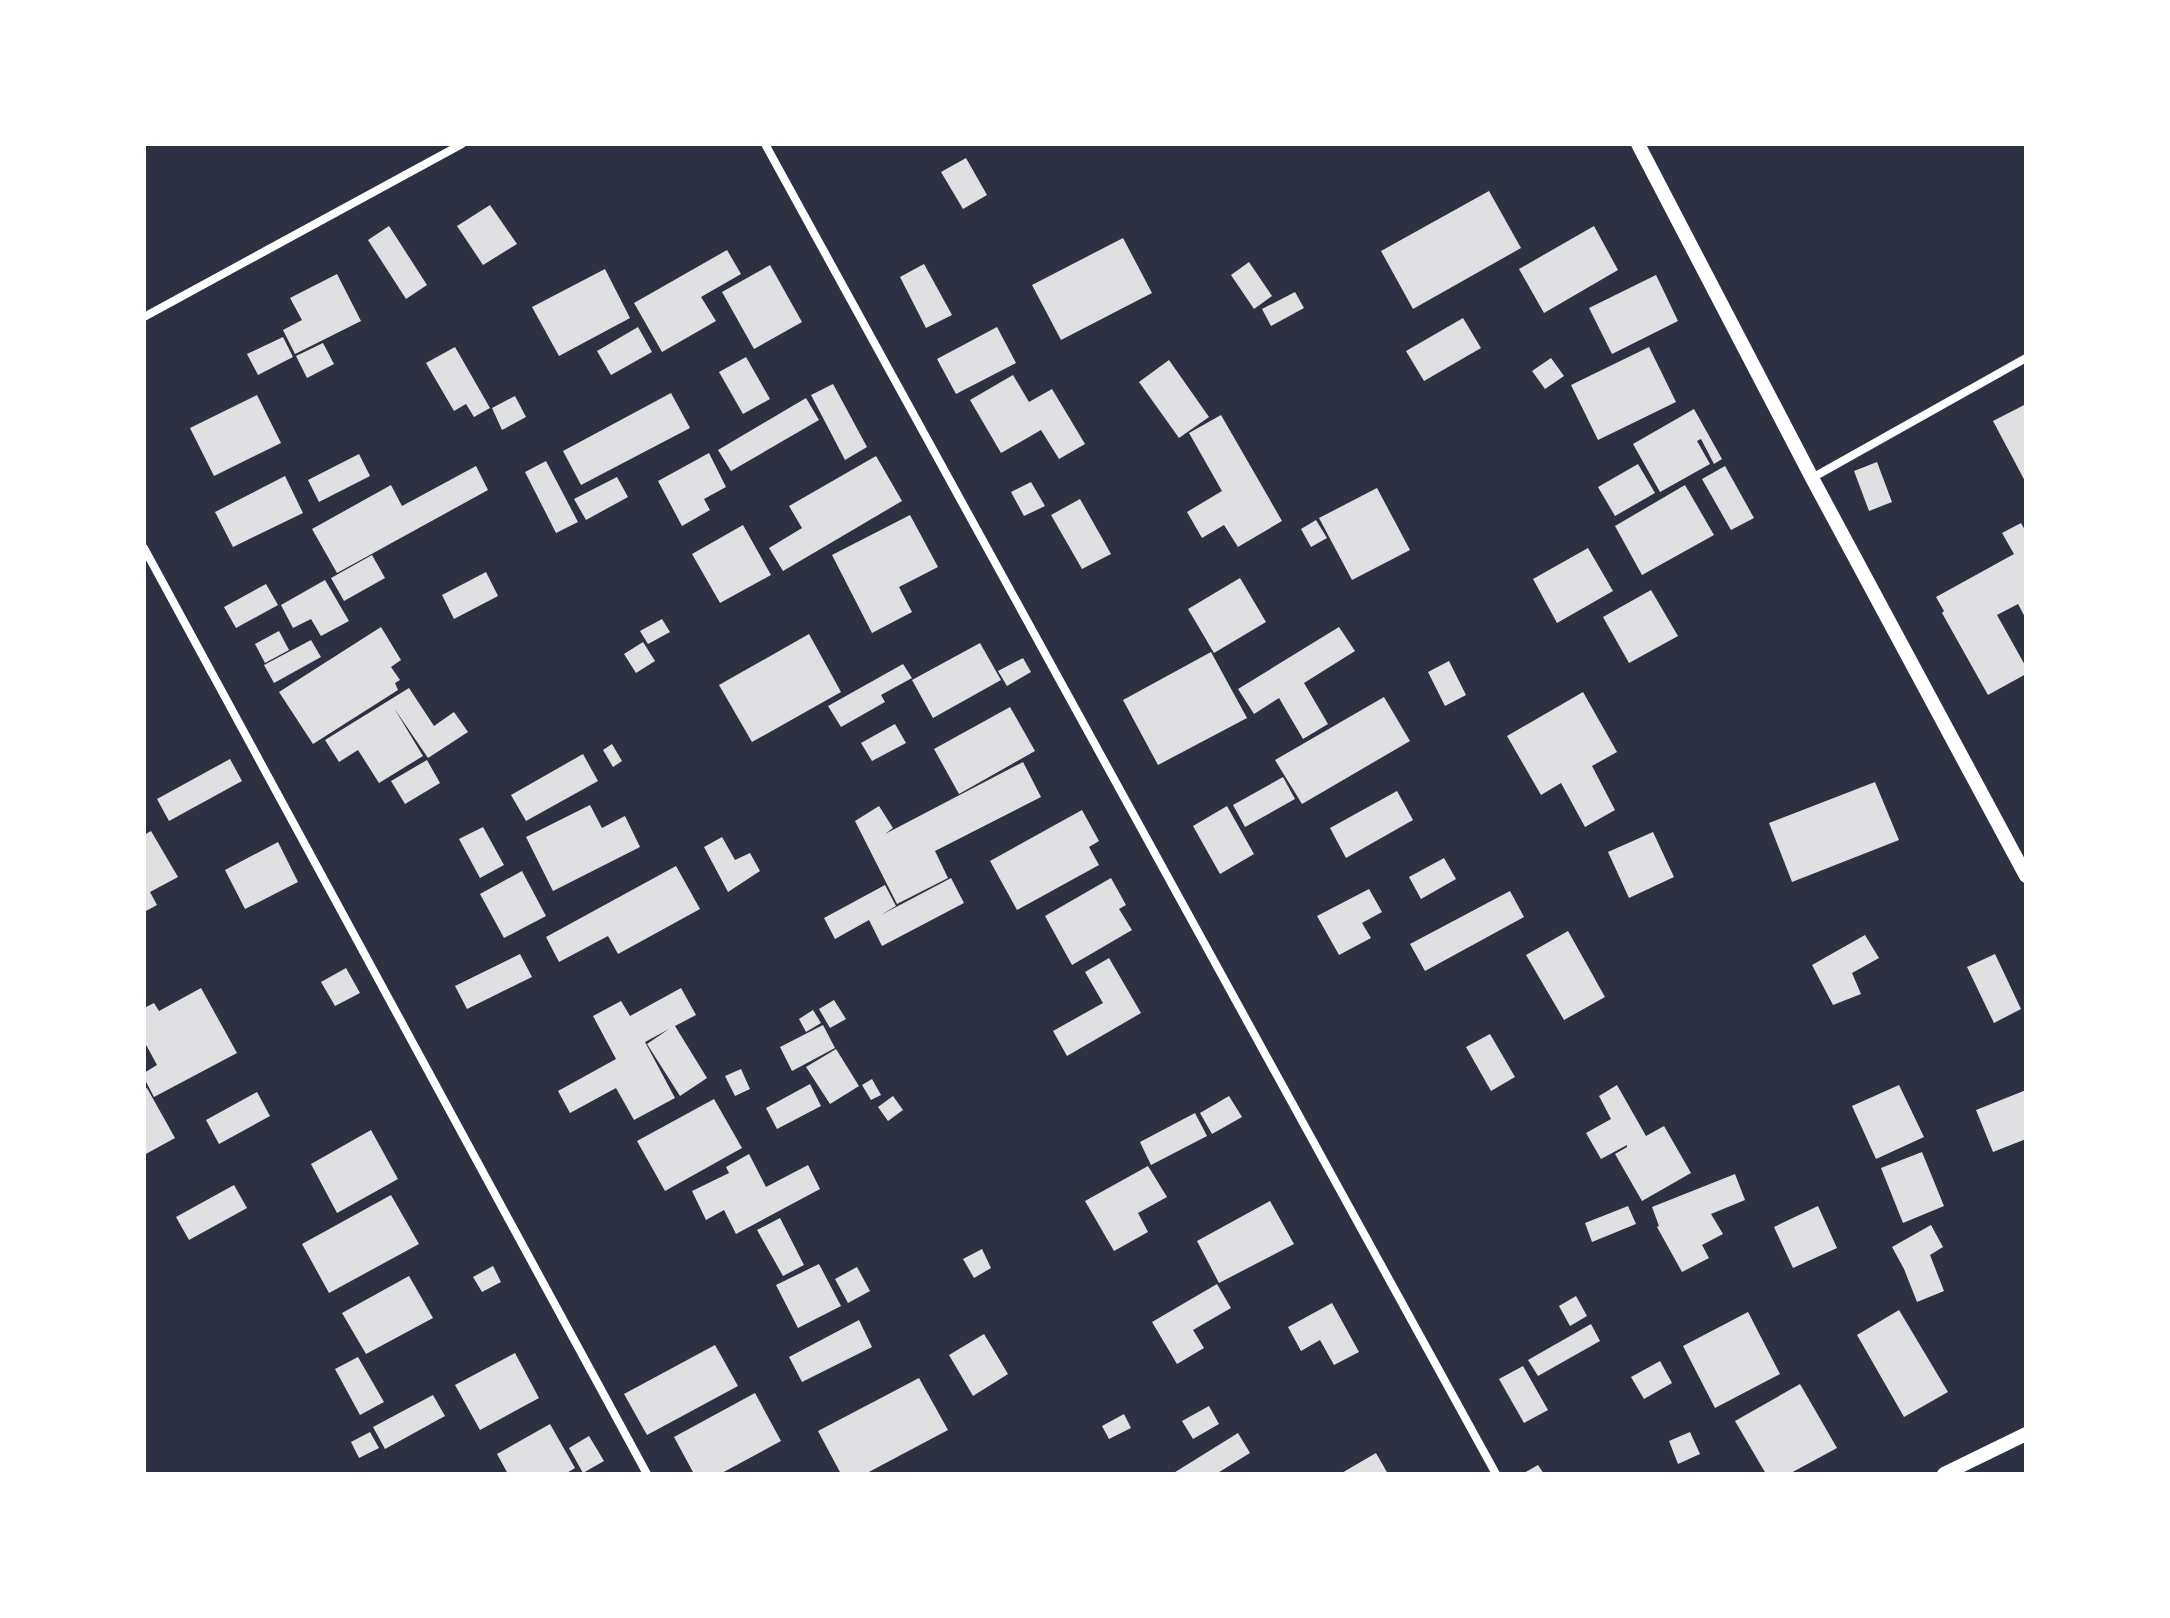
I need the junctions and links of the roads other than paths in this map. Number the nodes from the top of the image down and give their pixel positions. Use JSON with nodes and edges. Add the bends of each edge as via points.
{"nodes":[{"id":1,"x":462,"y":144,"type":"edge"},
{"id":2,"x":765,"y":144,"type":"edge"},
{"id":3,"x":1638,"y":144,"type":"edge"},
{"id":4,"x":144,"y":317,"type":"edge"},
{"id":5,"x":2026,"y":358,"type":"edge"},
{"id":6,"x":1812,"y":478,"type":"junction"},
{"id":7,"x":144,"y":548,"type":"edge"},
{"id":8,"x":2026,"y":876,"type":"edge"},
{"id":9,"x":2026,"y":1434,"type":"edge"},
{"id":10,"x":647,"y":1474,"type":"edge"},
{"id":11,"x":1496,"y":1474,"type":"edge"},
{"id":12,"x":1944,"y":1474,"type":"edge"}],
"edges":[{"from":1,"to":4,"type":"street"},
{"from":2,"to":11,"type":"street"},
{"from":3,"to":6,"type":"street"},
{"from":5,"to":6,"type":"street"},
{"from":6,"to":8,"type":"street"},
{"from":7,"to":10,"type":"street"},
{"from":9,"to":12,"type":"street"}]}
